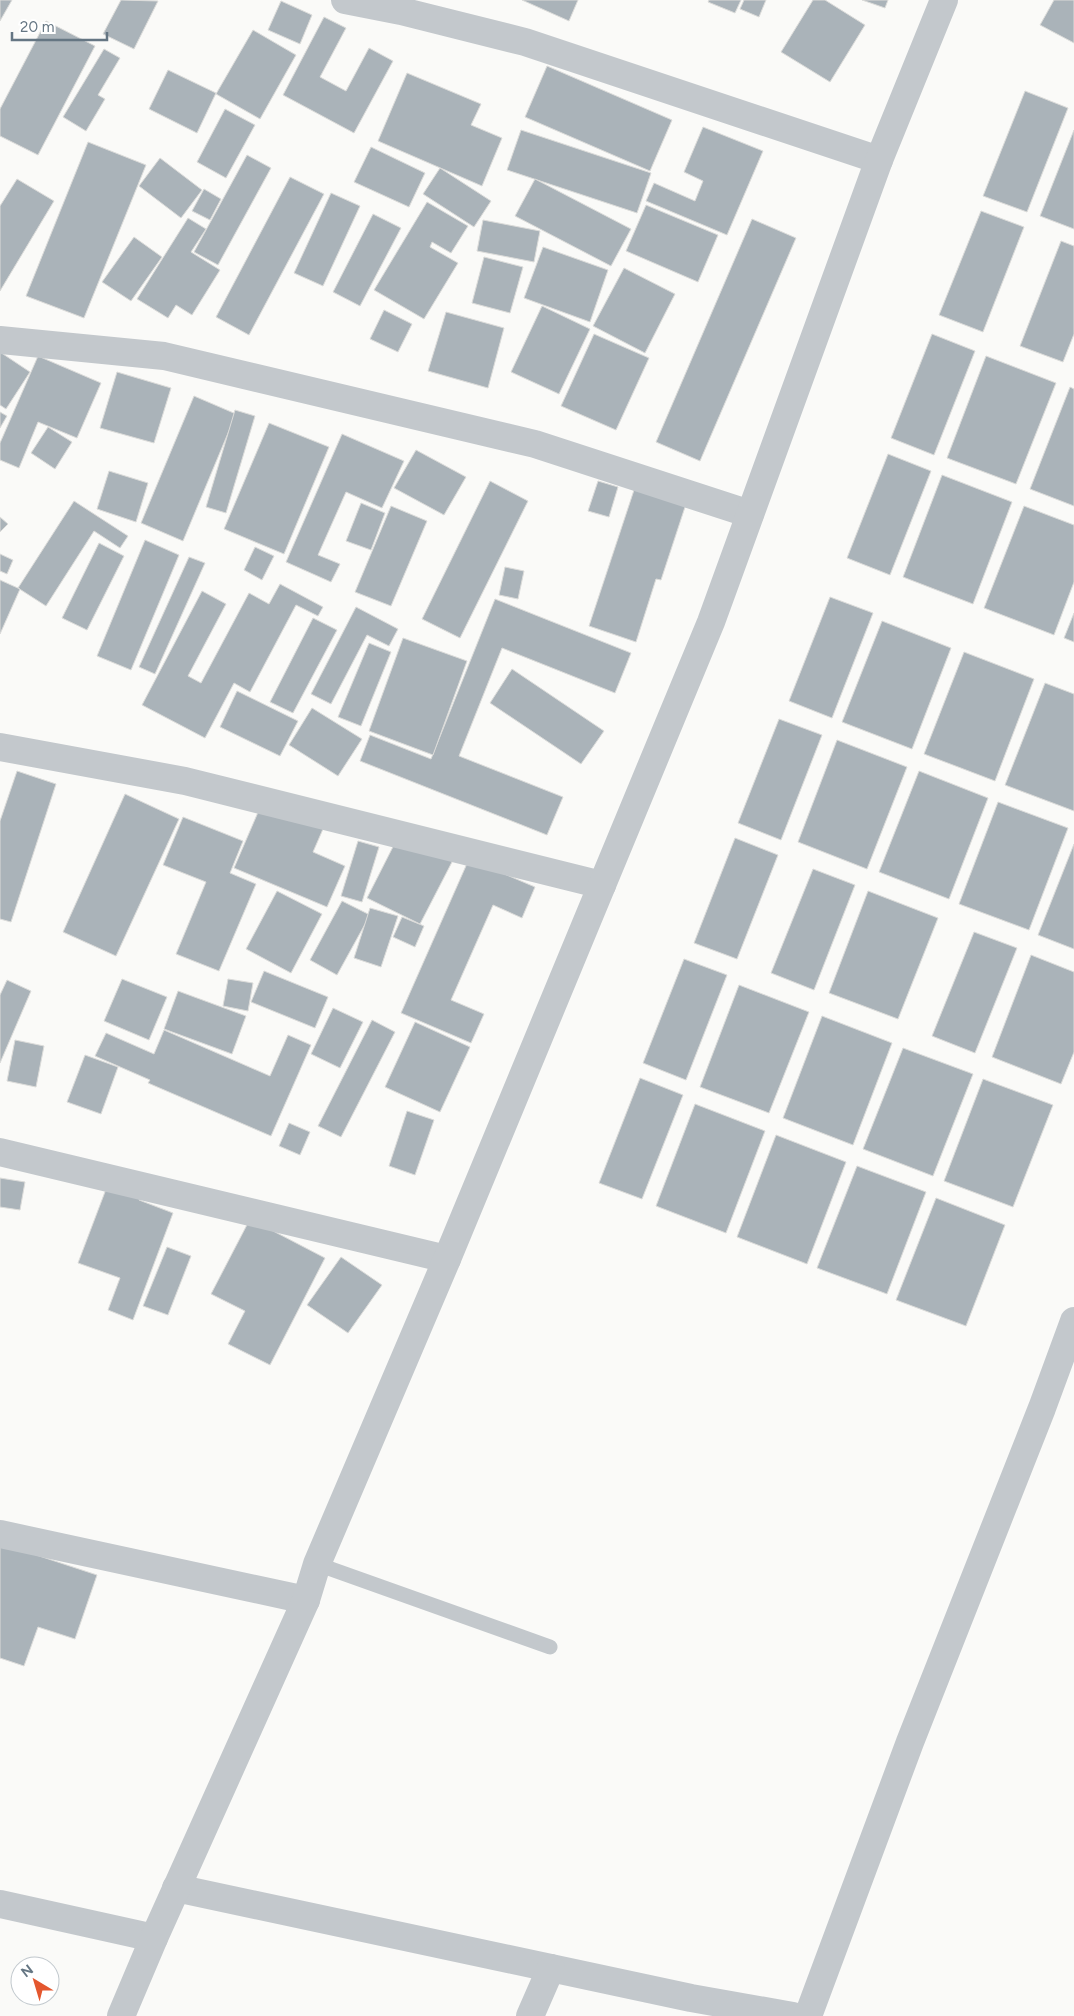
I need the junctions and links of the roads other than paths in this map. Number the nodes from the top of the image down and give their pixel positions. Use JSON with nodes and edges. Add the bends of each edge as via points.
{"nodes":[{"id":1,"x":345,"y":0,"type":"edge"},
{"id":2,"x":944,"y":0,"type":"edge"},
{"id":3,"x":879,"y":160,"type":"junction"},
{"id":4,"x":0,"y":340,"type":"edge"},
{"id":5,"x":750,"y":514,"type":"junction"},
{"id":6,"x":0,"y":747,"type":"edge"},
{"id":7,"x":602,"y":885,"type":"junction"},
{"id":8,"x":0,"y":1152,"type":"edge"},
{"id":9,"x":447,"y":1259,"type":"junction"},
{"id":10,"x":1074,"y":1321,"type":"edge"},
{"id":11,"x":0,"y":1534,"type":"edge"},
{"id":12,"x":317,"y":1564,"type":"junction"},
{"id":13,"x":306,"y":1600,"type":"junction"},
{"id":14,"x":550,"y":1647,"type":"dead end"},
{"id":15,"x":176,"y":1888,"type":"junction"},
{"id":16,"x":0,"y":1904,"type":"edge"},
{"id":17,"x":154,"y":1938,"type":"junction"},
{"id":18,"x":551,"y":1968,"type":"junction"},
{"id":19,"x":121,"y":2016,"type":"edge"},
{"id":20,"x":530,"y":2016,"type":"edge"},
{"id":21,"x":793,"y":2016,"type":"edge"},
{"id":22,"x":808,"y":2016,"type":"edge"}],
"edges":[{"from":1,"to":3,"type":"street","via":[[525,42]]},
{"from":2,"to":3,"type":"street"},
{"from":3,"to":5,"type":"street"},
{"from":4,"to":5,"type":"street","via":[[164,356],[536,444]]},
{"from":5,"to":7,"type":"street","via":[[711,622]]},
{"from":6,"to":7,"type":"street","via":[[185,781]]},
{"from":7,"to":9,"type":"street"},
{"from":8,"to":9,"type":"street"},
{"from":9,"to":12,"type":"street"},
{"from":10,"to":22,"type":"street","via":[[910,1742]]},
{"from":11,"to":13,"type":"street"},
{"from":12,"to":13,"type":"street"},
{"from":12,"to":14,"type":"lane"},
{"from":13,"to":15,"type":"street"},
{"from":15,"to":17,"type":"street"},
{"from":15,"to":18,"type":"street"},
{"from":16,"to":17,"type":"street"},
{"from":17,"to":19,"type":"street"},
{"from":18,"to":20,"type":"street"},
{"from":18,"to":21,"type":"street"}]}
